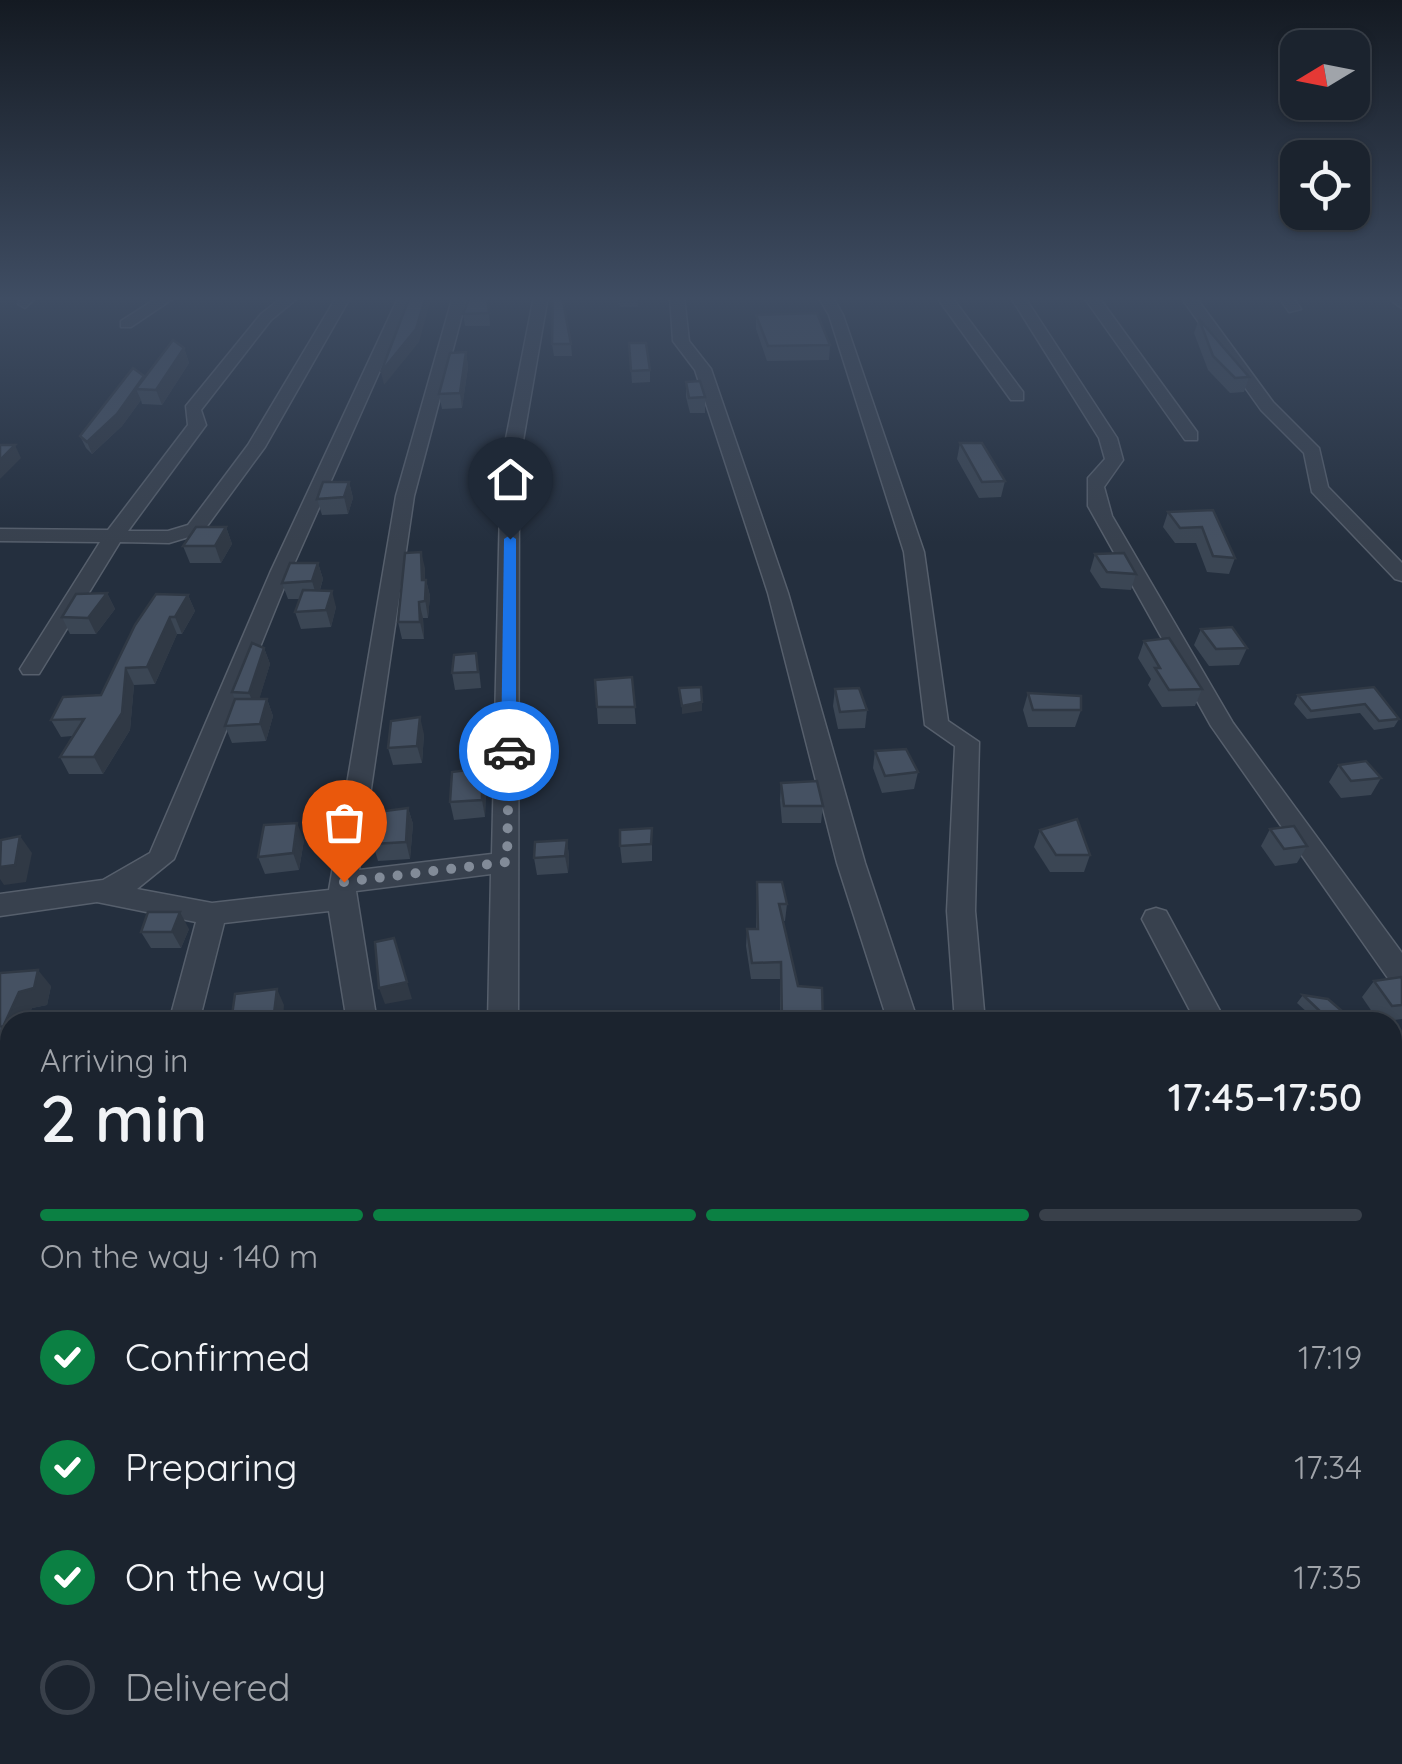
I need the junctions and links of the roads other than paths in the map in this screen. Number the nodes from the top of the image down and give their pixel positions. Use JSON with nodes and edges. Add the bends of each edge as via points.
{"nodes":[{"id":1,"x":217,"y":378,"type":"edge"},
{"id":2,"x":296,"y":378,"type":"edge"},
{"id":3,"x":369,"y":378,"type":"edge"},
{"id":4,"x":437,"y":378,"type":"edge"},
{"id":5,"x":526,"y":378,"type":"edge"},
{"id":6,"x":706,"y":378,"type":"edge"},
{"id":7,"x":857,"y":378,"type":"edge"},
{"id":8,"x":1005,"y":378,"type":"edge"},
{"id":9,"x":1070,"y":378,"type":"edge"},
{"id":10,"x":1149,"y":378,"type":"edge"},
{"id":11,"x":1247,"y":378,"type":"edge"},
{"id":12,"x":1018,"y":396,"type":"dead end"},
{"id":13,"x":1191,"y":436,"type":"dead end"},
{"id":14,"x":0,"y":535,"type":"edge"},
{"id":15,"x":113,"y":537,"type":"junction"},
{"id":16,"x":1402,"y":575,"type":"edge"},
{"id":17,"x":31,"y":669,"type":"dead end"},
{"id":18,"x":507,"y":862,"type":"junction"},
{"id":19,"x":343,"y":890,"type":"junction"},
{"id":20,"x":95,"y":892,"type":"junction"},
{"id":21,"x":0,"y":905,"type":"edge"},
{"id":22,"x":212,"y":914,"type":"junction"},
{"id":23,"x":1156,"y":919,"type":"dead end"},
{"id":24,"x":1402,"y":976,"type":"edge"},
{"id":25,"x":187,"y":1012,"type":"edge"},
{"id":26,"x":361,"y":1012,"type":"edge"},
{"id":27,"x":503,"y":1012,"type":"edge"},
{"id":28,"x":900,"y":1012,"type":"edge"},
{"id":29,"x":969,"y":1012,"type":"edge"},
{"id":30,"x":1206,"y":1012,"type":"edge"}],
"edges":[{"from":1,"to":15,"type":"street","via":[[192,410],[197,424]]},
{"from":2,"to":15,"type":"street","via":[[256,448],[196,529],[169,537]]},
{"from":3,"to":20,"type":"street","via":[[161,859],[146,874]]},
{"from":4,"to":19,"type":"street","via":[[405,496]]},
{"from":5,"to":18,"type":"street","via":[[510,464]]},
{"from":6,"to":28,"type":"street","via":[[778,592],[851,863]]},
{"from":7,"to":29,"type":"street","via":[[914,552],[936,725],[967,742],[961,911]]},
{"from":8,"to":12,"type":"street"},
{"from":9,"to":24,"type":"street","via":[[1108,438],[1114,460],[1093,484],[1095,508],[1223,726]]},
{"from":10,"to":13,"type":"street"},
{"from":11,"to":16,"type":"street","via":[[1314,452],[1319,488]]},
{"from":14,"to":15,"type":"street"},
{"from":15,"to":17,"type":"street"},
{"from":18,"to":19,"type":"street"},
{"from":18,"to":27,"type":"street"},
{"from":19,"to":22,"type":"street"},
{"from":19,"to":26,"type":"street"},
{"from":20,"to":21,"type":"street"},
{"from":20,"to":22,"type":"street"},
{"from":22,"to":25,"type":"street"},
{"from":23,"to":30,"type":"street"}]}
